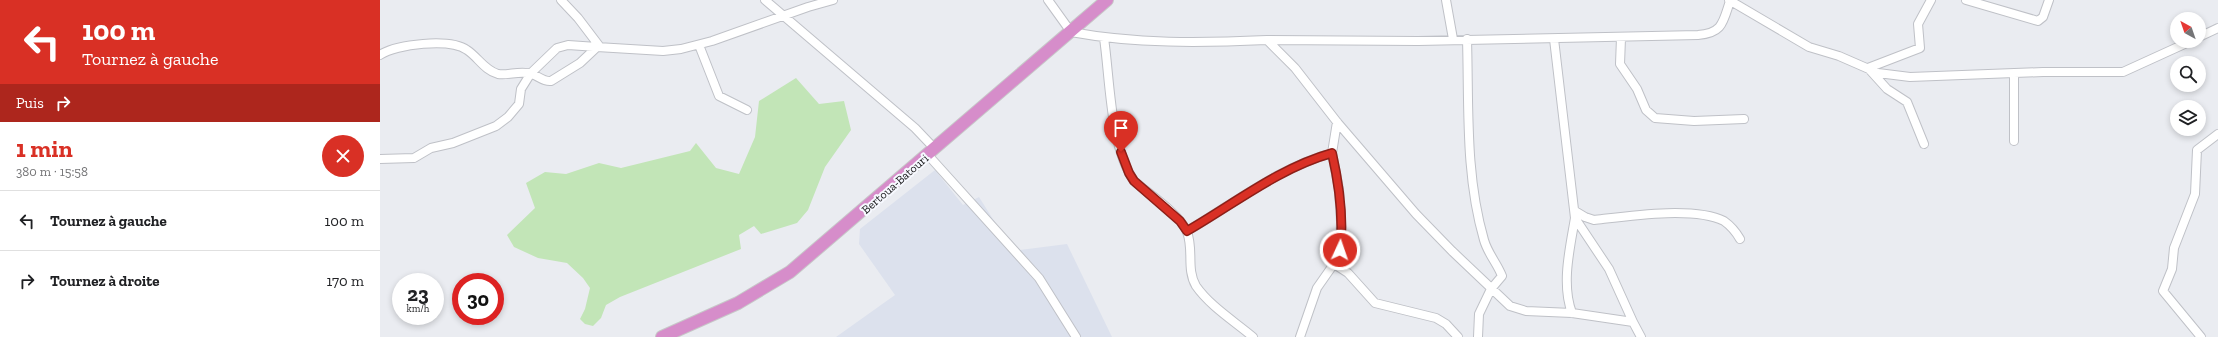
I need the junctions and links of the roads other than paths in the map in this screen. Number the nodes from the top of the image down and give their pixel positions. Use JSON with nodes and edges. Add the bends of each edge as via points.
{"nodes":[{"id":1,"x":561,"y":0,"type":"edge"},
{"id":2,"x":764,"y":0,"type":"edge"},
{"id":3,"x":833,"y":0,"type":"edge"},
{"id":4,"x":1048,"y":0,"type":"edge"},
{"id":5,"x":1107,"y":0,"type":"edge"},
{"id":6,"x":1446,"y":0,"type":"edge"},
{"id":7,"x":1730,"y":0,"type":"edge"},
{"id":8,"x":1932,"y":0,"type":"edge"},
{"id":9,"x":1966,"y":0,"type":"edge"},
{"id":10,"x":2048,"y":0,"type":"edge"},
{"id":11,"x":783,"y":16,"type":"junction"},
{"id":12,"x":2218,"y":28,"type":"edge"},
{"id":13,"x":1071,"y":32,"type":"junction"},
{"id":14,"x":2206,"y":34,"type":"edge"},
{"id":15,"x":1104,"y":38,"type":"junction"},
{"id":16,"x":1621,"y":38,"type":"junction"},
{"id":17,"x":1453,"y":39,"type":"junction"},
{"id":18,"x":1467,"y":39,"type":"junction"},
{"id":19,"x":1554,"y":39,"type":"junction"},
{"id":20,"x":1267,"y":40,"type":"junction"},
{"id":21,"x":698,"y":45,"type":"junction"},
{"id":22,"x":598,"y":47,"type":"junction"},
{"id":23,"x":2176,"y":48,"type":"edge"},
{"id":24,"x":380,"y":55,"type":"edge"},
{"id":25,"x":1868,"y":68,"type":"junction"},
{"id":26,"x":531,"y":74,"type":"junction"},
{"id":27,"x":2014,"y":74,"type":"junction"},
{"id":28,"x":747,"y":110,"type":"dead end"},
{"id":29,"x":1744,"y":119,"type":"dead end"},
{"id":30,"x":1337,"y":122,"type":"junction"},
{"id":31,"x":2218,"y":134,"type":"edge"},
{"id":32,"x":2014,"y":141,"type":"dead end"},
{"id":33,"x":1924,"y":144,"type":"dead end"},
{"id":34,"x":932,"y":152,"type":"junction"},
{"id":35,"x":1332,"y":153,"type":"junction"},
{"id":36,"x":380,"y":159,"type":"edge"},
{"id":37,"x":1575,"y":214,"type":"junction"},
{"id":38,"x":1187,"y":231,"type":"junction"},
{"id":39,"x":1740,"y":239,"type":"dead end"},
{"id":40,"x":1334,"y":264,"type":"junction"},
{"id":41,"x":1491,"y":290,"type":"junction"},
{"id":42,"x":1572,"y":313,"type":"junction"},
{"id":43,"x":1633,"y":322,"type":"junction"},
{"id":44,"x":1301,"y":336,"type":"edge"},
{"id":45,"x":662,"y":337,"type":"edge"},
{"id":46,"x":1076,"y":337,"type":"edge"},
{"id":47,"x":1253,"y":337,"type":"edge"},
{"id":48,"x":1458,"y":337,"type":"edge"},
{"id":49,"x":1478,"y":337,"type":"edge"},
{"id":50,"x":1641,"y":337,"type":"edge"},
{"id":51,"x":2201,"y":337,"type":"edge"}],
"edges":[{"from":1,"to":22,"type":"street","via":[[578,18]]},
{"from":2,"to":11,"type":"street"},
{"from":3,"to":11,"type":"street"},
{"from":4,"to":13,"type":"street"},
{"from":5,"to":13,"type":"highway","name":"Bertoua-Batouri"},
{"from":6,"to":17,"type":"street"},
{"from":7,"to":16,"type":"street","via":[[1724,19],[1714,32]]},
{"from":7,"to":25,"type":"street","via":[[1809,47]]},
{"from":8,"to":25,"type":"street","via":[[1918,24],[1920,48]]},
{"from":9,"to":10,"type":"street","via":[[2038,21],[2043,17]]},
{"from":11,"to":21,"type":"street"},
{"from":11,"to":34,"type":"street","via":[[915,128]]},
{"from":12,"to":14,"type":"street"},
{"from":13,"to":15,"type":"street"},
{"from":13,"to":34,"type":"highway","name":"Bertoua-Batouri"},
{"from":15,"to":20,"type":"street","via":[[1194,43]]},
{"from":15,"to":38,"type":"street","via":[[1115,127],[1129,173],[1134,181],[1180,221]]},
{"from":16,"to":19,"type":"street"},
{"from":16,"to":29,"type":"street","via":[[1620,64],[1650,115],[1655,118],[1694,121]]},
{"from":17,"to":18,"type":"street"},
{"from":17,"to":20,"type":"street"},
{"from":18,"to":19,"type":"street"},
{"from":18,"to":41,"type":"street","via":[[1468,129],[1472,186],[1484,242],[1502,276]]},
{"from":19,"to":37,"type":"street","via":[[1563,132]]},
{"from":20,"to":30,"type":"street","via":[[1295,68]]},
{"from":21,"to":22,"type":"street","via":[[663,51]]},
{"from":21,"to":28,"type":"street","via":[[719,96]]},
{"from":22,"to":26,"type":"street","via":[[561,46]]},
{"from":22,"to":26,"type":"street","via":[[580,63],[551,82]]},
{"from":23,"to":27,"type":"street","via":[[2123,72]]},
{"from":24,"to":26,"type":"street","via":[[405,46],[457,45],[467,50],[489,71],[500,74]]},
{"from":25,"to":27,"type":"street","via":[[1878,73],[1910,77]]},
{"from":25,"to":33,"type":"street","via":[[1886,89],[1907,102]]},
{"from":26,"to":36,"type":"street","via":[[521,88],[519,104],[496,126],[453,143],[431,148],[414,158]]},
{"from":27,"to":32,"type":"street"},
{"from":30,"to":35,"type":"street"},
{"from":30,"to":41,"type":"street","via":[[1416,214]]},
{"from":31,"to":51,"type":"street","via":[[2197,150],[2195,194],[2174,248],[2172,269],[2164,291]]},
{"from":34,"to":45,"type":"highway","name":"Bertoua-Batouri","via":[[790,272],[738,303]]},
{"from":34,"to":46,"type":"street","via":[[1039,278]]},
{"from":35,"to":38,"type":"street","via":[[1311,159],[1276,177]]},
{"from":35,"to":40,"type":"street","via":[[1341,222],[1340,250]]},
{"from":37,"to":39,"type":"street","via":[[1594,220],[1685,213],[1703,215],[1725,222],[1734,229]]},
{"from":37,"to":42,"type":"street","via":[[1567,282],[1568,303]]},
{"from":37,"to":43,"type":"street","via":[[1609,269]]},
{"from":38,"to":47,"type":"street","via":[[1192,259],[1190,273],[1196,285],[1211,303]]},
{"from":40,"to":44,"type":"street","via":[[1316,288]]},
{"from":40,"to":48,"type":"street","via":[[1348,273],[1375,303],[1436,318]]},
{"from":41,"to":42,"type":"street","via":[[1510,306],[1520,310]]},
{"from":41,"to":49,"type":"street","via":[[1479,314]]},
{"from":42,"to":43,"type":"street"},
{"from":43,"to":50,"type":"street"}]}
